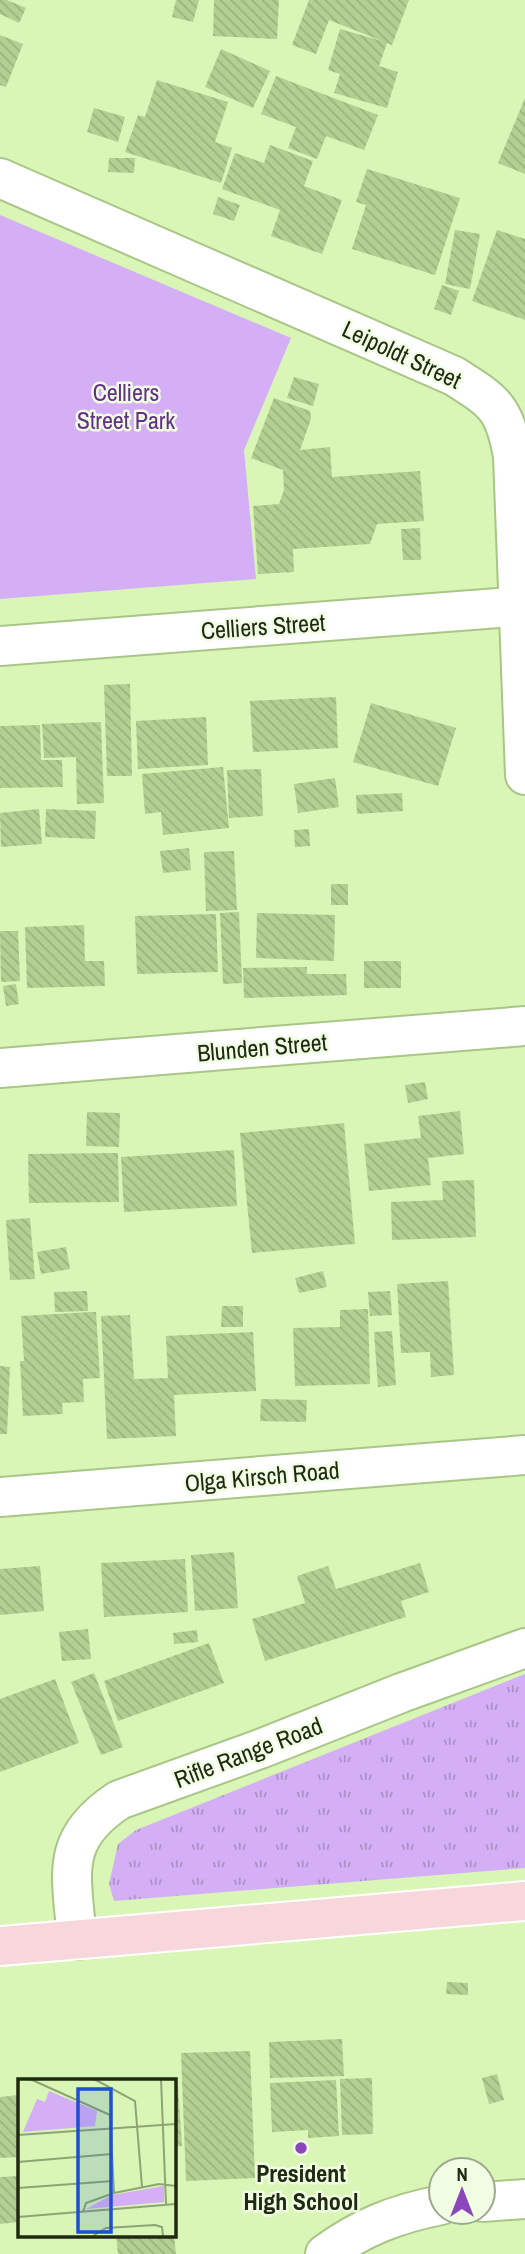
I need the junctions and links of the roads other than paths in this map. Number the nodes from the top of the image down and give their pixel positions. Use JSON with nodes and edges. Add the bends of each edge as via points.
{"nodes":[{"id":1,"x":0,"y":178,"type":"edge"},
{"id":2,"x":522,"y":606,"type":"edge"},
{"id":3,"x":0,"y":646,"type":"edge"},
{"id":4,"x":525,"y":775,"type":"edge"},
{"id":5,"x":525,"y":1026,"type":"edge"},
{"id":6,"x":0,"y":1068,"type":"edge"},
{"id":7,"x":525,"y":1455,"type":"edge"},
{"id":8,"x":0,"y":1497,"type":"edge"},
{"id":9,"x":525,"y":1648,"type":"edge"},
{"id":10,"x":525,"y":1901,"type":"edge"},
{"id":11,"x":77,"y":1940,"type":"junction"},
{"id":12,"x":0,"y":1946,"type":"edge"},
{"id":13,"x":525,"y":2199,"type":"edge"},
{"id":14,"x":497,"y":2201,"type":"edge"},
{"id":15,"x":427,"y":2208,"type":"edge"},
{"id":16,"x":325,"y":2254,"type":"edge"}],
"edges":[{"from":1,"to":2,"type":"street","name":"Leipoldt Street","via":[[383,344],[481,393],[497,408],[508,429]]},
{"from":2,"to":3,"type":"street","name":"Celliers Street"},
{"from":2,"to":4,"type":"street","name":"Leipoldt Street"},
{"from":5,"to":6,"type":"street","name":"Blunden Street"},
{"from":7,"to":8,"type":"street","name":"Olga Kirsch Road"},
{"from":9,"to":11,"type":"street","name":"Rifle Range Road","via":[[120,1800],[104,1810],[79,1837],[73,1854]]},
{"from":10,"to":11,"type":"main road"},
{"from":11,"to":12,"type":"main road"},
{"from":13,"to":14,"type":"street"},
{"from":15,"to":16,"type":"street","via":[[370,2225]]}]}
